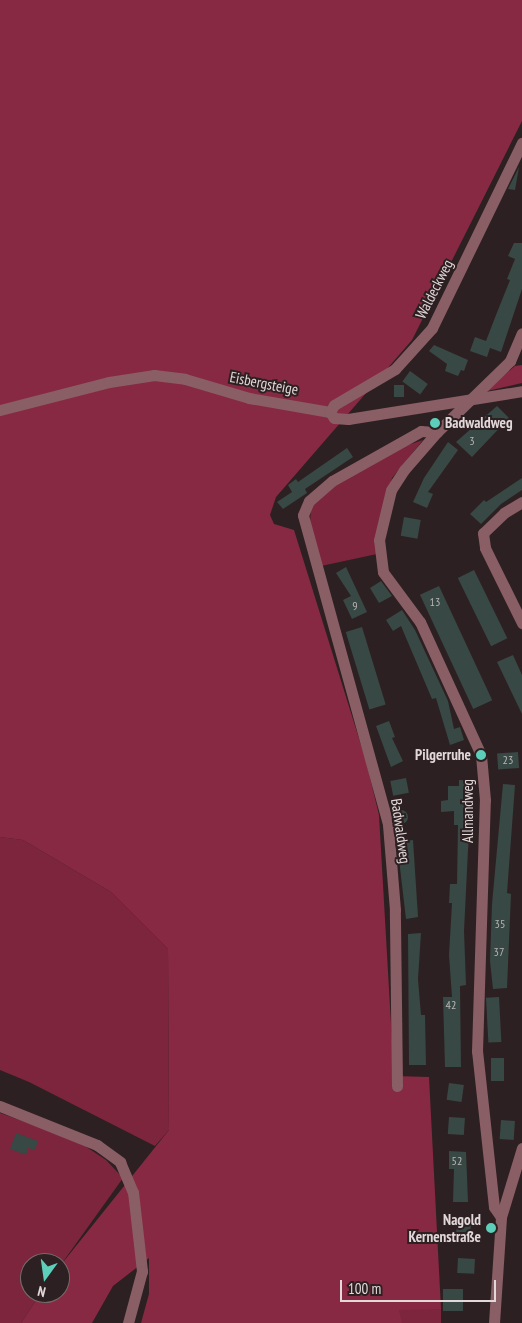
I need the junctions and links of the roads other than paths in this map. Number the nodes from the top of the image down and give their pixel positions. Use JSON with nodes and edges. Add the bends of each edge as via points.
{"nodes":[{"id":1,"x":522,"y":143,"type":"edge"},
{"id":2,"x":522,"y":333,"type":"edge"},
{"id":3,"x":516,"y":360,"type":"edge"},
{"id":4,"x":522,"y":391,"type":"edge"},
{"id":5,"x":470,"y":399,"type":"junction"},
{"id":6,"x":0,"y":410,"type":"edge"},
{"id":7,"x":330,"y":412,"type":"junction"},
{"id":8,"x":437,"y":432,"type":"junction"},
{"id":9,"x":522,"y":502,"type":"edge"},
{"id":10,"x":522,"y":623,"type":"edge"},
{"id":11,"x":397,"y":1086,"type":"dead end"},
{"id":12,"x":0,"y":1106,"type":"edge"},
{"id":13,"x":522,"y":1148,"type":"edge"},
{"id":14,"x":501,"y":1217,"type":"junction"},
{"id":15,"x":128,"y":1323,"type":"edge"},
{"id":16,"x":494,"y":1323,"type":"edge"}],
"edges":[{"from":1,"to":7,"type":"street","name":"Waldeckweg","via":[[432,328],[395,369],[334,405]]},
{"from":2,"to":3,"type":"street"},
{"from":3,"to":5,"type":"street","name":"Allmandweg"},
{"from":4,"to":5,"type":"street","name":"Eisbergsteige"},
{"from":5,"to":7,"type":"street","name":"Eisbergsteige","via":[[348,419],[334,418]]},
{"from":5,"to":8,"type":"street","name":"Allmandweg"},
{"from":6,"to":7,"type":"street","name":"Eisbergsteige","via":[[109,382],[154,375],[185,379],[249,398]]},
{"from":8,"to":11,"type":"street","name":"Badwaldweg","via":[[421,432],[332,481],[309,501],[303,515],[388,824],[395,910]]},
{"from":8,"to":14,"type":"street","name":"Allmandweg","via":[[391,490],[379,540],[384,572],[420,622],[481,755],[486,800],[477,1051],[494,1207]]},
{"from":9,"to":10,"type":"street","via":[[504,513],[483,533],[485,548]]},
{"from":12,"to":15,"type":"street","via":[[97,1145],[120,1162],[133,1192],[142,1271]]},
{"from":13,"to":14,"type":"street"},
{"from":14,"to":16,"type":"street"}]}
